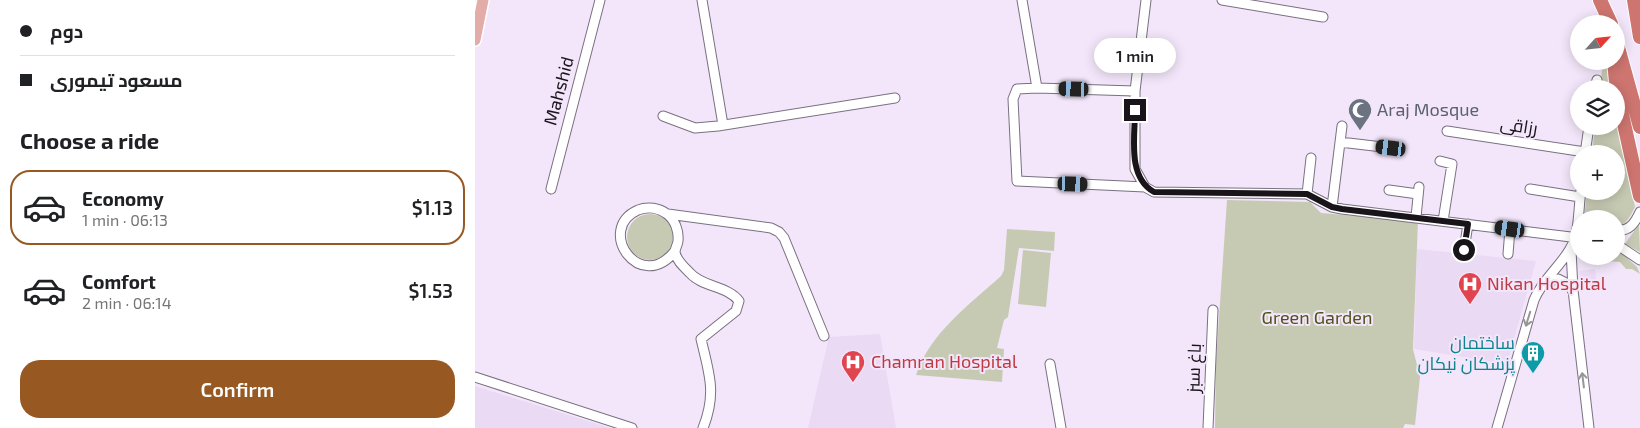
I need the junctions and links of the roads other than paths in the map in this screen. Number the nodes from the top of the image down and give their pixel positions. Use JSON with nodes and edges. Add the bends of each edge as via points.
{"nodes":[{"id":1,"x":483,"y":0,"type":"edge"},
{"id":2,"x":599,"y":0,"type":"edge"},
{"id":3,"x":702,"y":0,"type":"edge"},
{"id":4,"x":1022,"y":0,"type":"edge"},
{"id":5,"x":1146,"y":0,"type":"edge"},
{"id":6,"x":1222,"y":0,"type":"edge"},
{"id":7,"x":1600,"y":0,"type":"edge"},
{"id":8,"x":1634,"y":0,"type":"edge"},
{"id":9,"x":1609,"y":13,"type":"edge"},
{"id":10,"x":1323,"y":17,"type":"dead end"},
{"id":11,"x":1640,"y":37,"type":"edge"},
{"id":12,"x":475,"y":40,"type":"edge"},
{"id":13,"x":1616,"y":70,"type":"edge"},
{"id":14,"x":1624,"y":70,"type":"edge"},
{"id":15,"x":1037,"y":88,"type":"junction"},
{"id":16,"x":1135,"y":91,"type":"junction"},
{"id":17,"x":895,"y":98,"type":"dead end"},
{"id":18,"x":663,"y":116,"type":"dead end"},
{"id":19,"x":723,"y":125,"type":"junction"},
{"id":20,"x":1342,"y":126,"type":"dead end"},
{"id":21,"x":1640,"y":127,"type":"edge"},
{"id":22,"x":1447,"y":132,"type":"dead end"},
{"id":23,"x":1340,"y":142,"type":"junction"},
{"id":24,"x":1391,"y":148,"type":"dead end"},
{"id":25,"x":1570,"y":151,"type":"edge"},
{"id":26,"x":1311,"y":158,"type":"dead end"},
{"id":27,"x":1440,"y":161,"type":"dead end"},
{"id":28,"x":1145,"y":187,"type":"junction"},
{"id":29,"x":551,"y":189,"type":"dead end"},
{"id":30,"x":1530,"y":189,"type":"dead end"},
{"id":31,"x":1389,"y":190,"type":"dead end"},
{"id":32,"x":1570,"y":193,"type":"edge"},
{"id":33,"x":1307,"y":194,"type":"junction"},
{"id":34,"x":1640,"y":196,"type":"edge"},
{"id":35,"x":1332,"y":207,"type":"junction"},
{"id":36,"x":1640,"y":212,"type":"edge"},
{"id":37,"x":668,"y":214,"type":"junction"},
{"id":38,"x":1416,"y":217,"type":"junction"},
{"id":39,"x":1443,"y":221,"type":"junction"},
{"id":40,"x":1468,"y":224,"type":"junction"},
{"id":41,"x":1510,"y":229,"type":"junction"},
{"id":42,"x":1625,"y":230,"type":"edge"},
{"id":43,"x":1570,"y":236,"type":"edge"},
{"id":44,"x":1464,"y":250,"type":"dead end"},
{"id":45,"x":1570,"y":250,"type":"edge"},
{"id":46,"x":1625,"y":250,"type":"edge"},
{"id":47,"x":675,"y":251,"type":"junction"},
{"id":48,"x":1508,"y":254,"type":"dead end"},
{"id":49,"x":1640,"y":260,"type":"edge"},
{"id":50,"x":1572,"y":265,"type":"edge"},
{"id":51,"x":1540,"y":285,"type":"junction"},
{"id":52,"x":1573,"y":290,"type":"junction"},
{"id":53,"x":1213,"y":310,"type":"dead end"},
{"id":54,"x":823,"y":336,"type":"dead end"},
{"id":55,"x":1050,"y":364,"type":"dead end"},
{"id":56,"x":475,"y":377,"type":"edge"},
{"id":57,"x":632,"y":428,"type":"edge"},
{"id":58,"x":703,"y":428,"type":"edge"},
{"id":59,"x":1061,"y":428,"type":"edge"},
{"id":60,"x":1208,"y":428,"type":"edge"},
{"id":61,"x":1497,"y":428,"type":"edge"},
{"id":62,"x":1589,"y":428,"type":"edge"}],
"edges":[{"from":1,"to":12,"type":"main road"},
{"from":2,"to":29,"type":"street","name":"Mahshid"},
{"from":3,"to":19,"type":"street"},
{"from":4,"to":15,"type":"street"},
{"from":5,"to":16,"type":"street"},
{"from":6,"to":10,"type":"street"},
{"from":7,"to":9,"type":"highway"},
{"from":8,"to":11,"type":"highway"},
{"from":13,"to":34,"type":"highway","via":[[1617,92]]},
{"from":14,"to":21,"type":"highway"},
{"from":15,"to":16,"type":"street"},
{"from":15,"to":28,"type":"street","via":[[1017,89],[1013,99],[1017,181]]},
{"from":16,"to":28,"type":"street","via":[[1135,169]]},
{"from":17,"to":19,"type":"street"},
{"from":18,"to":19,"type":"street","via":[[695,128]]},
{"from":20,"to":23,"type":"street"},
{"from":22,"to":25,"type":"street","name":"رزاقی"},
{"from":23,"to":24,"type":"street"},
{"from":23,"to":35,"type":"street"},
{"from":26,"to":33,"type":"street"},
{"from":27,"to":39,"type":"street","via":[[1452,164]]},
{"from":28,"to":33,"type":"street","via":[[1163,193]]},
{"from":30,"to":32,"type":"street"},
{"from":31,"to":38,"type":"street","via":[[1419,191]]},
{"from":33,"to":35,"type":"street"},
{"from":35,"to":38,"type":"street"},
{"from":36,"to":42,"type":"street"},
{"from":37,"to":47,"type":"street","via":[[678,231]]},
{"from":37,"to":47,"type":"street","via":[[650,208],[633,213],[622,228],[622,247],[634,261],[643,265],[661,263]]},
{"from":37,"to":54,"type":"street","via":[[771,228],[779,232]]},
{"from":38,"to":39,"type":"street"},
{"from":39,"to":40,"type":"street"},
{"from":40,"to":41,"type":"street"},
{"from":40,"to":44,"type":"street"},
{"from":41,"to":43,"type":"street"},
{"from":41,"to":48,"type":"street"},
{"from":45,"to":51,"type":"street"},
{"from":46,"to":49,"type":"street"},
{"from":47,"to":58,"type":"street","via":[[678,260],[693,277],[737,298],[740,304],[737,311],[701,339],[712,392]]},
{"from":50,"to":52,"type":"street"},
{"from":51,"to":52,"type":"street","via":[[1558,279]]},
{"from":51,"to":61,"type":"street","one_way":true},
{"from":62,"to":52,"type":"street","one_way":true},
{"from":53,"to":60,"type":"street","name":"باغ سبز"},
{"from":55,"to":59,"type":"street"},
{"from":56,"to":57,"type":"street"}]}
